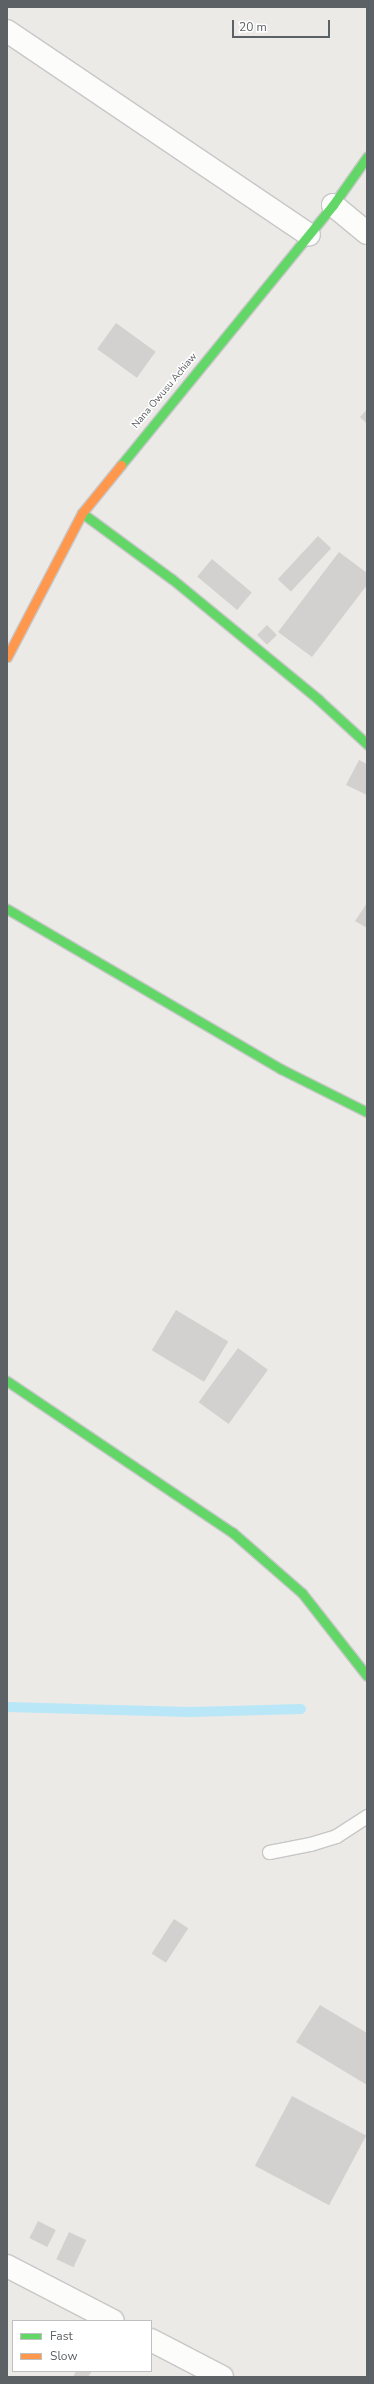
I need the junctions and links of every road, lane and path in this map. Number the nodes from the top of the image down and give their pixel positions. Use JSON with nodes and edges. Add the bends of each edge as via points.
{"nodes":[{"id":1,"x":7,"y":31,"type":"edge"},
{"id":2,"x":367,"y":157,"type":"edge"},
{"id":3,"x":333,"y":205,"type":"junction"},
{"id":4,"x":367,"y":233,"type":"edge"},
{"id":5,"x":309,"y":235,"type":"junction"},
{"id":6,"x":82,"y":513,"type":"junction"},
{"id":7,"x":7,"y":657,"type":"edge"},
{"id":8,"x":367,"y":744,"type":"edge"},
{"id":9,"x":7,"y":909,"type":"edge"},
{"id":10,"x":367,"y":1112,"type":"edge"},
{"id":11,"x":7,"y":1381,"type":"edge"},
{"id":12,"x":367,"y":1676,"type":"edge"},
{"id":13,"x":367,"y":1816,"type":"edge"},
{"id":14,"x":269,"y":1852,"type":"dead end"},
{"id":15,"x":7,"y":2266,"type":"edge"},
{"id":16,"x":111,"y":2320,"type":"edge"},
{"id":17,"x":152,"y":2341,"type":"edge"},
{"id":18,"x":222,"y":2377,"type":"edge"}],
"edges":[{"from":1,"to":5,"type":"street"},
{"from":2,"to":3,"type":"street","name":"Nana Owusu Achiaw"},
{"from":3,"to":4,"type":"street"},
{"from":3,"to":5,"type":"street","name":"Nana Owusu Achiaw"},
{"from":5,"to":6,"type":"street","name":"Nana Owusu Achiaw","via":[[130,451]]},
{"from":6,"to":7,"type":"street","name":"Nana Owusu Achiaw"},
{"from":6,"to":8,"type":"street","via":[[172,579],[318,699]]},
{"from":9,"to":10,"type":"street","via":[[281,1069]]},
{"from":11,"to":12,"type":"street","via":[[232,1532],[302,1593]]},
{"from":13,"to":14,"type":"lane","via":[[336,1836]]},
{"from":15,"to":16,"type":"street"},
{"from":17,"to":18,"type":"street"}]}
